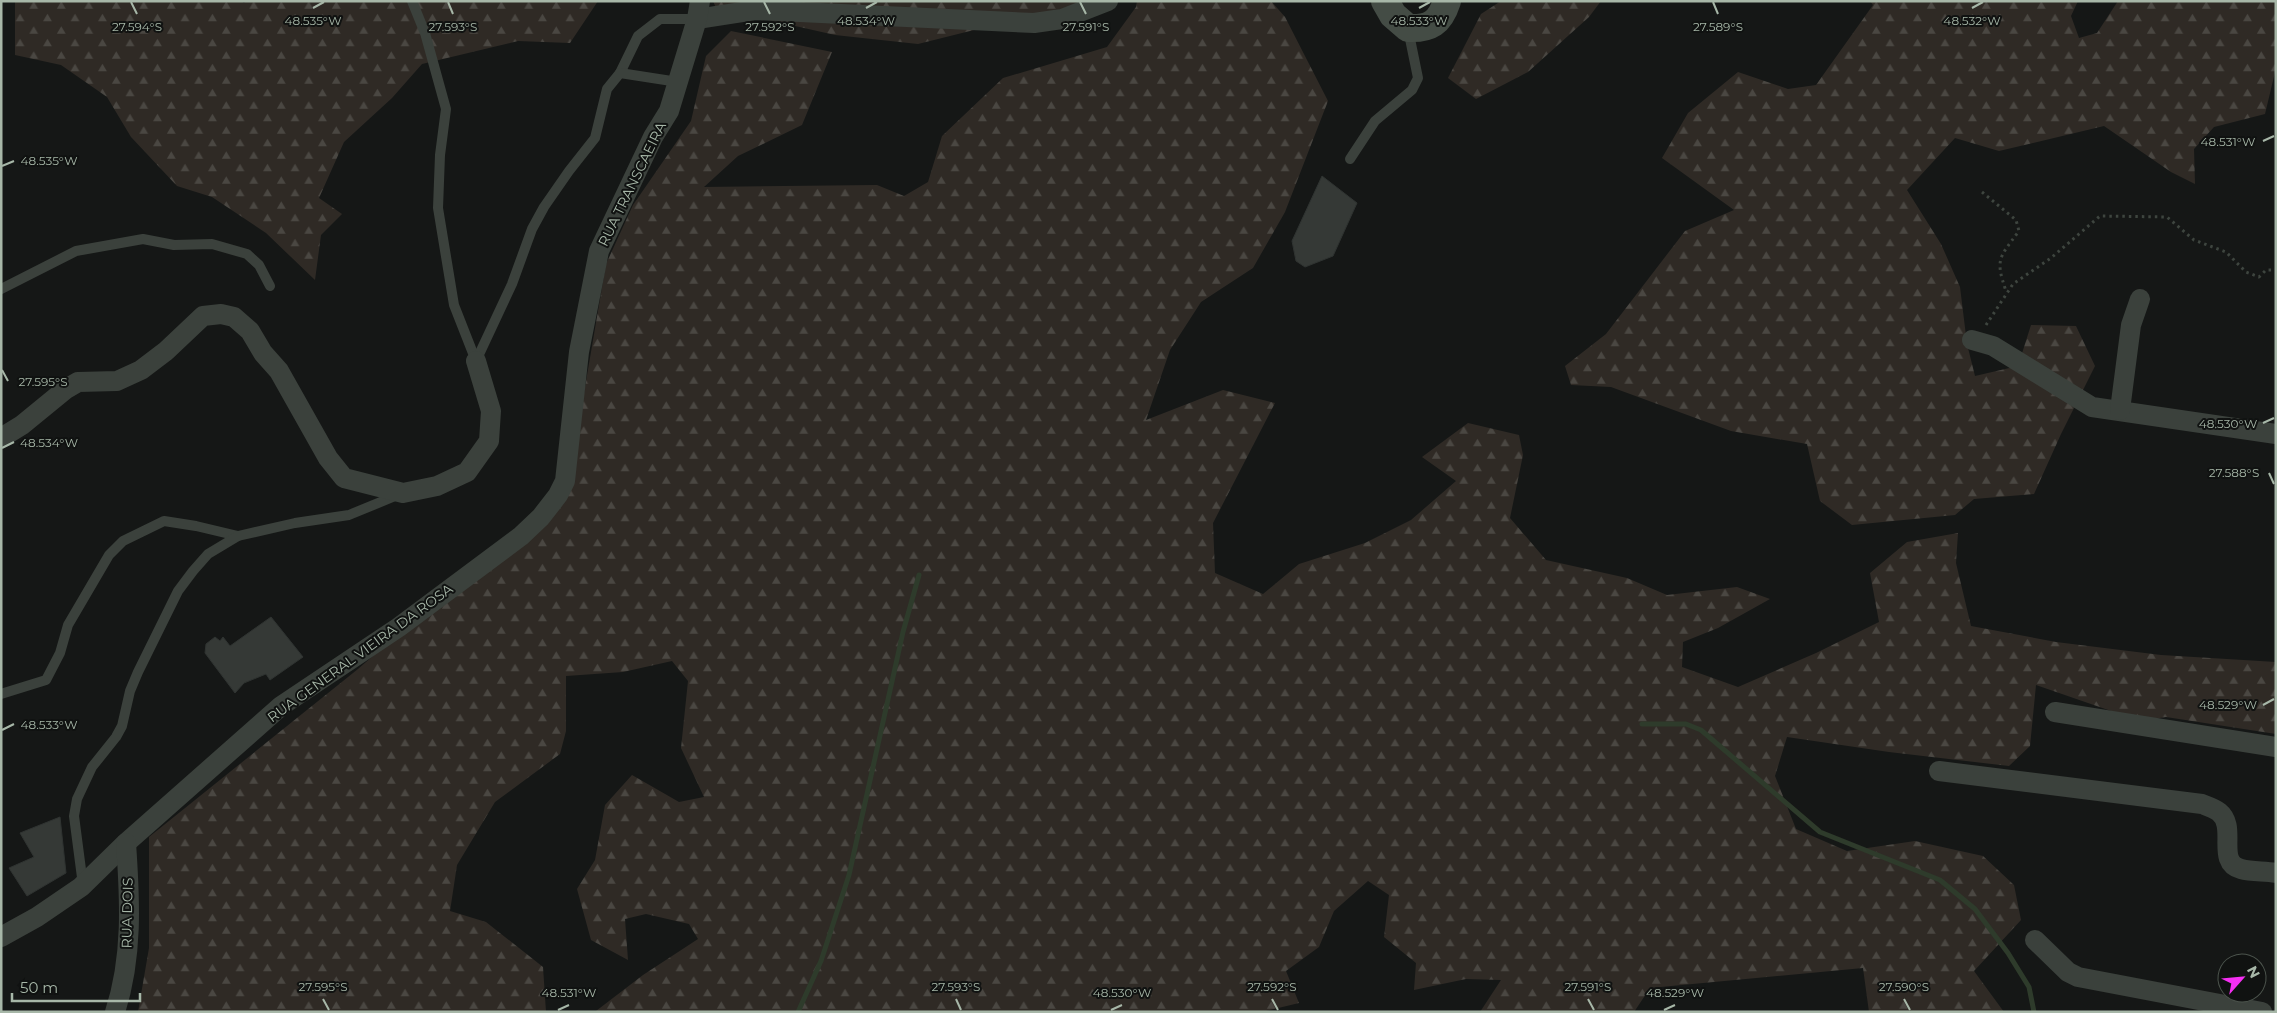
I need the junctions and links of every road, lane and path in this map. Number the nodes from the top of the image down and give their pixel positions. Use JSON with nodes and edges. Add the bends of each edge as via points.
{"nodes":[{"id":1,"x":412,"y":1,"type":"edge"},
{"id":2,"x":1108,"y":1,"type":"edge"},
{"id":3,"x":1385,"y":1,"type":"edge"},
{"id":4,"x":1447,"y":1,"type":"edge"},
{"id":5,"x":699,"y":10,"type":"edge"},
{"id":6,"x":1408,"y":28,"type":"junction"},
{"id":7,"x":620,"y":73,"type":"junction"},
{"id":8,"x":678,"y":82,"type":"junction"},
{"id":9,"x":1350,"y":159,"type":"dead end"},
{"id":10,"x":1982,"y":192,"type":"dead end"},
{"id":11,"x":2276,"y":270,"type":"edge"},
{"id":12,"x":270,"y":286,"type":"dead end"},
{"id":13,"x":1,"y":289,"type":"edge"},
{"id":14,"x":2006,"y":292,"type":"junction"},
{"id":15,"x":2140,"y":300,"type":"dead end"},
{"id":16,"x":1972,"y":340,"type":"joint"},
{"id":17,"x":580,"y":352,"type":"joint"},
{"id":18,"x":476,"y":361,"type":"junction"},
{"id":19,"x":2120,"y":410,"type":"junction"},
{"id":20,"x":2276,"y":434,"type":"edge"},
{"id":21,"x":1,"y":438,"type":"edge"},
{"id":22,"x":403,"y":493,"type":"junction"},
{"id":23,"x":238,"y":536,"type":"junction"},
{"id":24,"x":1,"y":694,"type":"edge"},
{"id":25,"x":2056,"y":712,"type":"dead end"},
{"id":26,"x":2276,"y":747,"type":"edge"},
{"id":27,"x":1939,"y":771,"type":"dead end"},
{"id":28,"x":126,"y":843,"type":"junction"},
{"id":29,"x":2276,"y":873,"type":"edge"},
{"id":30,"x":83,"y":886,"type":"junction"},
{"id":31,"x":1,"y":937,"type":"edge"},
{"id":32,"x":2035,"y":940,"type":"dead end"},
{"id":33,"x":115,"y":1012,"type":"edge"},
{"id":34,"x":2262,"y":1012,"type":"edge"}],
"edges":[{"from":1,"to":18,"type":"lane","via":[[425,33],[446,109],[438,208],[454,305]]},
{"from":2,"to":5,"type":"street","via":[[1062,19],[1034,22]]},
{"from":3,"to":6,"type":"street","via":[[1393,15]]},
{"from":4,"to":6,"type":"street","via":[[1433,25]]},
{"from":5,"to":7,"type":"lane","via":[[660,19],[638,36]]},
{"from":5,"to":8,"type":"street","name":"RUA TRANSCAEIRA"},
{"from":6,"to":9,"type":"lane","via":[[1418,78],[1412,90],[1375,122]]},
{"from":7,"to":8,"type":"lane"},
{"from":7,"to":18,"type":"lane","via":[[607,89],[595,138],[569,171],[532,229],[512,284]]},
{"from":8,"to":17,"type":"street","name":"RUA TRANSCAEIRA","via":[[669,111],[653,137],[599,251]]},
{"from":10,"to":14,"type":"path","via":[[2019,226],[2020,231],[1999,262]]},
{"from":11,"to":14,"type":"path","via":[[2266,270],[2259,277],[2246,272],[2226,252],[2194,240],[2167,217],[2100,216]]},
{"from":12,"to":13,"type":"lane","via":[[248,254],[212,244],[174,245],[143,239],[76,252]]},
{"from":14,"to":16,"type":"path","via":[[1986,325]]},
{"from":15,"to":19,"type":"street","via":[[2131,325]]},
{"from":16,"to":19,"type":"street","via":[[1999,349],[2084,404]]},
{"from":17,"to":28,"type":"street","name":"RUA GENERAL VIEIRA DA ROSA","via":[[565,480],[541,516],[521,536],[399,627],[281,706]]},
{"from":18,"to":22,"type":"street","via":[[491,411],[489,441],[467,472],[437,486]]},
{"from":19,"to":20,"type":"street"},
{"from":21,"to":22,"type":"street","via":[[22,426],[66,388],[78,382],[117,381],[140,370],[166,351],[203,316],[221,314],[234,317],[250,331],[279,371],[328,458],[344,478]]},
{"from":22,"to":23,"type":"lane","via":[[348,516],[295,523]]},
{"from":23,"to":24,"type":"lane","via":[[164,521],[123,541],[109,554],[68,625],[60,653],[46,680]]},
{"from":23,"to":30,"type":"lane","via":[[208,554],[178,591],[130,691],[122,726],[84,782],[74,816]]},
{"from":25,"to":26,"type":"street"},
{"from":27,"to":29,"type":"street","via":[[2202,804],[2220,813],[2229,830],[2227,855],[2231,864]]},
{"from":28,"to":30,"type":"street","name":"RUA GENERAL VIEIRA DA ROSA"},
{"from":28,"to":33,"type":"street","name":"RUA DOIS","via":[[130,895],[128,948],[124,981]]},
{"from":30,"to":31,"type":"street","name":"RUA GENERAL VIEIRA DA ROSA"},
{"from":32,"to":34,"type":"street","via":[[2064,969],[2078,977]]}]}
